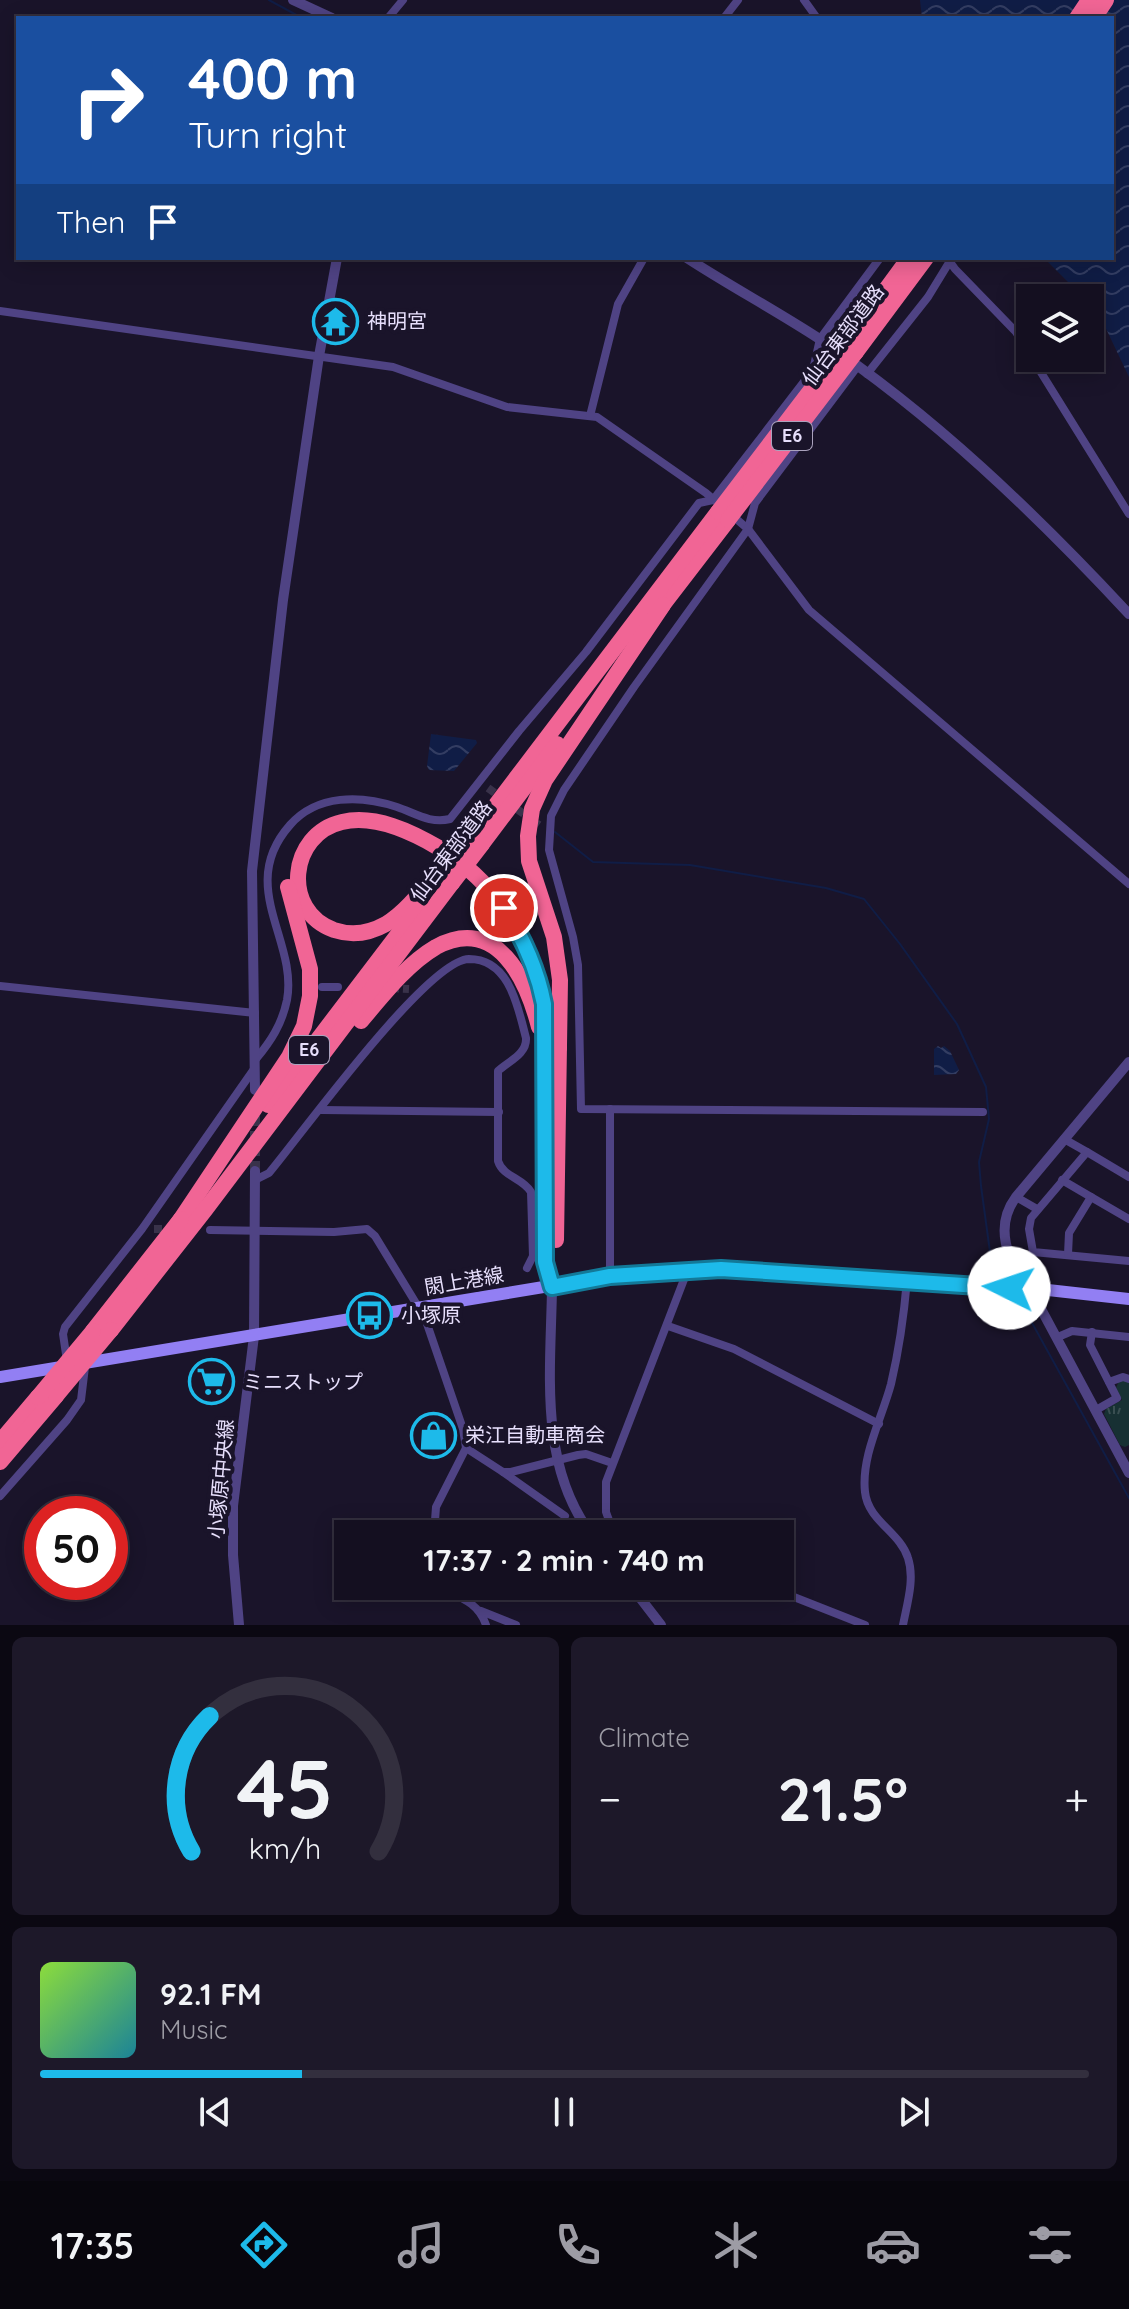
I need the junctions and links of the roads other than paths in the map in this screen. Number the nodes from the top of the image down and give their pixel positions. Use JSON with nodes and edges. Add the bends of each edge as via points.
{"nodes":[{"id":1,"x":293,"y":0,"type":"edge"},
{"id":2,"x":403,"y":0,"type":"edge"},
{"id":3,"x":738,"y":0,"type":"edge"},
{"id":4,"x":328,"y":16,"type":"edge"},
{"id":5,"x":390,"y":16,"type":"edge"},
{"id":6,"x":726,"y":16,"type":"edge"},
{"id":7,"x":337,"y":260,"type":"edge"},
{"id":8,"x":643,"y":260,"type":"edge"},
{"id":9,"x":690,"y":260,"type":"edge"},
{"id":10,"x":879,"y":260,"type":"edge"},
{"id":11,"x":908,"y":260,"type":"edge"},
{"id":12,"x":924,"y":260,"type":"edge"},
{"id":13,"x":948,"y":260,"type":"edge"},
{"id":14,"x":950,"y":260,"type":"edge"},
{"id":15,"x":0,"y":311,"type":"edge"},
{"id":16,"x":1016,"y":332,"type":"edge"},
{"id":17,"x":820,"y":339,"type":"junction"},
{"id":18,"x":853,"y":354,"type":"junction"},
{"id":19,"x":319,"y":356,"type":"junction"},
{"id":20,"x":1041,"y":372,"type":"edge"},
{"id":21,"x":867,"y":374,"type":"junction"},
{"id":22,"x":590,"y":416,"type":"junction"},
{"id":23,"x":719,"y":511,"type":"junction"},
{"id":24,"x":1129,"y":514,"type":"edge"},
{"id":25,"x":748,"y":529,"type":"junction"},
{"id":26,"x":663,"y":605,"type":"junction"},
{"id":27,"x":1129,"y":614,"type":"edge"},
{"id":28,"x":586,"y":652,"type":"junction"},
{"id":29,"x":594,"y":658,"type":"dead end"},
{"id":30,"x":478,"y":782,"type":"junction"},
{"id":31,"x":488,"y":788,"type":"tunnel mouth"},
{"id":32,"x":539,"y":825,"type":"tunnel mouth"},
{"id":33,"x":549,"y":833,"type":"junction"},
{"id":34,"x":474,"y":837,"type":"junction"},
{"id":35,"x":444,"y":877,"type":"junction"},
{"id":36,"x":1129,"y":884,"type":"edge"},
{"id":37,"x":0,"y":986,"type":"edge"},
{"id":38,"x":288,"y":987,"type":"junction"},
{"id":39,"x":300,"y":987,"type":"dead end"},
{"id":40,"x":322,"y":987,"type":"dead end"},
{"id":41,"x":338,"y":987,"type":"dead end"},
{"id":42,"x":409,"y":989,"type":"tunnel mouth"},
{"id":43,"x":423,"y":989,"type":"junction"},
{"id":44,"x":255,"y":1013,"type":"junction"},
{"id":45,"x":551,"y":1048,"type":"junction"},
{"id":46,"x":1129,"y":1062,"type":"edge"},
{"id":47,"x":256,"y":1063,"type":"junction"},
{"id":48,"x":255,"y":1090,"type":"dead end"},
{"id":49,"x":610,"y":1109,"type":"junction"},
{"id":50,"x":321,"y":1110,"type":"junction"},
{"id":51,"x":499,"y":1112,"type":"junction"},
{"id":52,"x":983,"y":1112,"type":"dead end"},
{"id":53,"x":1064,"y":1139,"type":"junction"},
{"id":54,"x":1087,"y":1152,"type":"junction"},
{"id":55,"x":255,"y":1176,"type":"joint"},
{"id":56,"x":1129,"y":1177,"type":"edge"},
{"id":57,"x":1062,"y":1180,"type":"junction"},
{"id":58,"x":1016,"y":1197,"type":"junction"},
{"id":59,"x":1091,"y":1197,"type":"junction"},
{"id":60,"x":1037,"y":1209,"type":"junction"},
{"id":61,"x":205,"y":1210,"type":"junction"},
{"id":62,"x":1129,"y":1219,"type":"edge"},
{"id":63,"x":177,"y":1225,"type":"junction"},
{"id":64,"x":142,"y":1229,"type":"junction"},
{"id":65,"x":154,"y":1229,"type":"tunnel mouth"},
{"id":66,"x":210,"y":1230,"type":"dead end"},
{"id":67,"x":255,"y":1231,"type":"junction"},
{"id":68,"x":1068,"y":1254,"type":"junction"},
{"id":69,"x":1129,"y":1261,"type":"edge"},
{"id":70,"x":527,"y":1268,"type":"dead end"},
{"id":71,"x":688,"y":1269,"type":"junction"},
{"id":72,"x":610,"y":1276,"type":"junction"},
{"id":73,"x":907,"y":1280,"type":"junction"},
{"id":74,"x":552,"y":1287,"type":"junction"},
{"id":75,"x":1017,"y":1288,"type":"junction"},
{"id":76,"x":1039,"y":1289,"type":"junction"},
{"id":77,"x":1129,"y":1299,"type":"edge"},
{"id":78,"x":418,"y":1309,"type":"junction"},
{"id":79,"x":668,"y":1326,"type":"junction"},
{"id":80,"x":1092,"y":1332,"type":"junction"},
{"id":81,"x":254,"y":1336,"type":"junction"},
{"id":82,"x":1058,"y":1337,"type":"junction"},
{"id":83,"x":1129,"y":1337,"type":"edge"},
{"id":84,"x":85,"y":1363,"type":"junction"},
{"id":85,"x":68,"y":1365,"type":"junction"},
{"id":86,"x":0,"y":1378,"type":"edge"},
{"id":87,"x":1129,"y":1379,"type":"edge"},
{"id":88,"x":1109,"y":1382,"type":"junction"},
{"id":89,"x":1096,"y":1410,"type":"junction"},
{"id":90,"x":879,"y":1424,"type":"junction"},
{"id":91,"x":0,"y":1442,"type":"edge"},
{"id":92,"x":466,"y":1448,"type":"junction"},
{"id":93,"x":1124,"y":1451,"type":"edge"},
{"id":94,"x":557,"y":1461,"type":"junction"},
{"id":95,"x":0,"y":1462,"type":"edge"},
{"id":96,"x":612,"y":1463,"type":"junction"},
{"id":97,"x":503,"y":1472,"type":"junction"},
{"id":98,"x":1129,"y":1473,"type":"edge"},
{"id":99,"x":0,"y":1496,"type":"edge"},
{"id":100,"x":565,"y":1516,"type":"dead end"},
{"id":101,"x":435,"y":1520,"type":"edge"},
{"id":102,"x":582,"y":1520,"type":"edge"},
{"id":103,"x":609,"y":1520,"type":"edge"},
{"id":104,"x":794,"y":1597,"type":"edge"},
{"id":105,"x":468,"y":1600,"type":"edge"},
{"id":106,"x":642,"y":1600,"type":"edge"},
{"id":107,"x":481,"y":1611,"type":"junction"},
{"id":108,"x":239,"y":1625,"type":"edge"},
{"id":109,"x":486,"y":1625,"type":"edge"},
{"id":110,"x":516,"y":1625,"type":"edge"},
{"id":111,"x":661,"y":1625,"type":"edge"},
{"id":112,"x":865,"y":1625,"type":"edge"},
{"id":113,"x":903,"y":1625,"type":"edge"}],
"edges":[{"from":1,"to":4,"type":"street"},
{"from":2,"to":5,"type":"street"},
{"from":3,"to":6,"type":"street"},
{"from":7,"to":19,"type":"street"},
{"from":8,"to":22,"type":"street","via":[[618,304]]},
{"from":9,"to":17,"type":"street"},
{"from":10,"to":17,"type":"street"},
{"from":11,"to":18,"type":"highway","name":"仙台東部道路","number":"E6"},
{"from":12,"to":18,"type":"highway","name":"仙台東部道路","number":"E6"},
{"from":13,"to":21,"type":"street","via":[[920,308]]},
{"from":14,"to":16,"type":"street"},
{"from":15,"to":19,"type":"street"},
{"from":17,"to":18,"type":"street"},
{"from":17,"to":23,"type":"street","via":[[813,370]]},
{"from":18,"to":21,"type":"street"},
{"from":18,"to":23,"type":"highway","name":"仙台東部道路","number":"E6","bridge":true},
{"from":18,"to":25,"type":"street","via":[[755,503]]},
{"from":19,"to":22,"type":"street","via":[[393,367],[507,407]]},
{"from":19,"to":44,"type":"street","via":[[252,871]]},
{"from":20,"to":24,"type":"street"},
{"from":21,"to":27,"type":"street","via":[[991,476]]},
{"from":22,"to":23,"type":"street"},
{"from":23,"to":25,"type":"street"},
{"from":23,"to":26,"type":"highway","name":"仙台東部道路","number":"E6"},
{"from":23,"to":28,"type":"street","via":[[699,503]]},
{"from":23,"to":34,"type":"highway","name":"仙台東部道路","number":"E6"},
{"from":25,"to":33,"type":"street","via":[[631,684],[564,790]]},
{"from":25,"to":36,"type":"street","via":[[809,610]]},
{"from":26,"to":34,"type":"highway","name":"仙台東部道路","number":"E6"},
{"from":26,"to":45,"type":"highway","via":[[545,780],[529,822],[529,861],[558,961]]},
{"from":28,"to":29,"type":"street"},
{"from":28,"to":30,"type":"street"},
{"from":30,"to":31,"type":"street"},
{"from":30,"to":38,"type":"street","via":[[450,819],[442,821],[383,803],[343,799],[310,809],[289,826],[269,866],[268,895]]},
{"from":32,"to":33,"type":"street"},
{"from":33,"to":49,"type":"street","via":[[578,965],[581,1109]]},
{"from":34,"to":35,"type":"highway","name":"仙台東部道路","number":"E6","bridge":true},
{"from":35,"to":45,"type":"highway","via":[[397,916],[360,933],[319,922],[305,907],[297,882],[307,844],[344,821],[394,827],[444,851],[483,882],[522,936],[540,981]]},
{"from":35,"to":61,"type":"highway","name":"仙台東部道路","number":"E6"},
{"from":35,"to":63,"type":"highway","name":"仙台東部道路","number":"E6"},
{"from":37,"to":44,"type":"street"},
{"from":38,"to":39,"type":"street"},
{"from":38,"to":47,"type":"street","via":[[277,1030]]},
{"from":40,"to":41,"type":"street"},
{"from":42,"to":43,"type":"street"},
{"from":43,"to":50,"type":"street"},
{"from":43,"to":51,"type":"street","via":[[446,968],[470,959],[502,974],[513,992],[526,1045],[498,1071]]},
{"from":44,"to":47,"type":"street"},
{"from":45,"to":61,"type":"highway","via":[[508,958],[480,941],[458,939],[437,947],[374,1006]]},
{"from":45,"to":63,"type":"highway","via":[[551,1002],[538,951],[490,878],[450,845],[398,820],[361,813],[329,817],[298,843],[288,873],[311,982],[304,1026],[289,1057]]},
{"from":45,"to":74,"type":"highway"},
{"from":46,"to":53,"type":"street"},
{"from":47,"to":48,"type":"street"},
{"from":47,"to":64,"type":"street"},
{"from":49,"to":52,"type":"street"},
{"from":49,"to":72,"type":"street"},
{"from":50,"to":51,"type":"street"},
{"from":50,"to":55,"type":"street","via":[[269,1173]]},
{"from":51,"to":70,"type":"street","via":[[500,1168],[528,1187],[533,1199],[533,1256]]},
{"from":53,"to":54,"type":"street"},
{"from":53,"to":58,"type":"street"},
{"from":54,"to":56,"type":"street"},
{"from":54,"to":57,"type":"street"},
{"from":55,"to":67,"type":"street","name":"小塚原中央線"},
{"from":57,"to":59,"type":"street"},
{"from":57,"to":60,"type":"street"},
{"from":58,"to":60,"type":"street"},
{"from":58,"to":75,"type":"street","via":[[1007,1212],[1004,1235]]},
{"from":59,"to":62,"type":"street"},
{"from":59,"to":68,"type":"street","via":[[1069,1233]]},
{"from":60,"to":68,"type":"street","via":[[1029,1229],[1033,1252]]},
{"from":61,"to":95,"type":"highway","name":"仙台東部道路","number":"E6","bridge":true},
{"from":63,"to":91,"type":"highway","name":"仙台東部道路","number":"E6","bridge":true},
{"from":64,"to":65,"type":"street"},
{"from":64,"to":85,"type":"street","via":[[65,1327]]},
{"from":66,"to":67,"type":"street"},
{"from":67,"to":78,"type":"street","via":[[367,1229]]},
{"from":67,"to":81,"type":"street","name":"小塚原中央線"},
{"from":68,"to":69,"type":"street"},
{"from":71,"to":72,"type":"main road","name":"閖上港線"},
{"from":71,"to":73,"type":"main road","name":"閖上港線"},
{"from":71,"to":79,"type":"street"},
{"from":72,"to":74,"type":"main road","name":"閖上港線"},
{"from":73,"to":75,"type":"main road","name":"閖上港線"},
{"from":73,"to":90,"type":"street","via":[[899,1349]]},
{"from":74,"to":78,"type":"main road","name":"閖上港線"},
{"from":74,"to":94,"type":"street","via":[[551,1412]]},
{"from":75,"to":76,"type":"main road","name":"閖上港線"},
{"from":76,"to":77,"type":"main road","name":"閖上港線"},
{"from":76,"to":82,"type":"street","via":[[1039,1305]]},
{"from":78,"to":81,"type":"main road","name":"閖上港線"},
{"from":78,"to":92,"type":"street","via":[[435,1345]]},
{"from":79,"to":90,"type":"street","via":[[734,1349]]},
{"from":79,"to":96,"type":"street"},
{"from":80,"to":82,"type":"street"},
{"from":80,"to":83,"type":"street"},
{"from":80,"to":88,"type":"street","via":[[1090,1345]]},
{"from":81,"to":84,"type":"main road","name":"閖上港線"},
{"from":81,"to":108,"type":"street","name":"小塚原中央線","via":[[233,1506]]},
{"from":82,"to":89,"type":"street"},
{"from":84,"to":85,"type":"main road","name":"閖上港線"},
{"from":84,"to":99,"type":"street","via":[[81,1400]]},
{"from":85,"to":86,"type":"main road","name":"閖上港線"},
{"from":87,"to":88,"type":"street"},
{"from":88,"to":89,"type":"street","via":[[1117,1398]]},
{"from":89,"to":93,"type":"street"},
{"from":90,"to":113,"type":"street","via":[[865,1492],[874,1516],[907,1555],[910,1583]]},
{"from":92,"to":97,"type":"street"},
{"from":92,"to":101,"type":"street","via":[[436,1507]]},
{"from":93,"to":98,"type":"street"},
{"from":94,"to":96,"type":"street","via":[[586,1454]]},
{"from":94,"to":97,"type":"street"},
{"from":94,"to":102,"type":"street"},
{"from":96,"to":103,"type":"street","via":[[605,1495]]},
{"from":97,"to":100,"type":"street"},
{"from":104,"to":112,"type":"street"},
{"from":105,"to":107,"type":"street"},
{"from":106,"to":111,"type":"street"},
{"from":107,"to":109,"type":"street"},
{"from":107,"to":110,"type":"street"}]}
